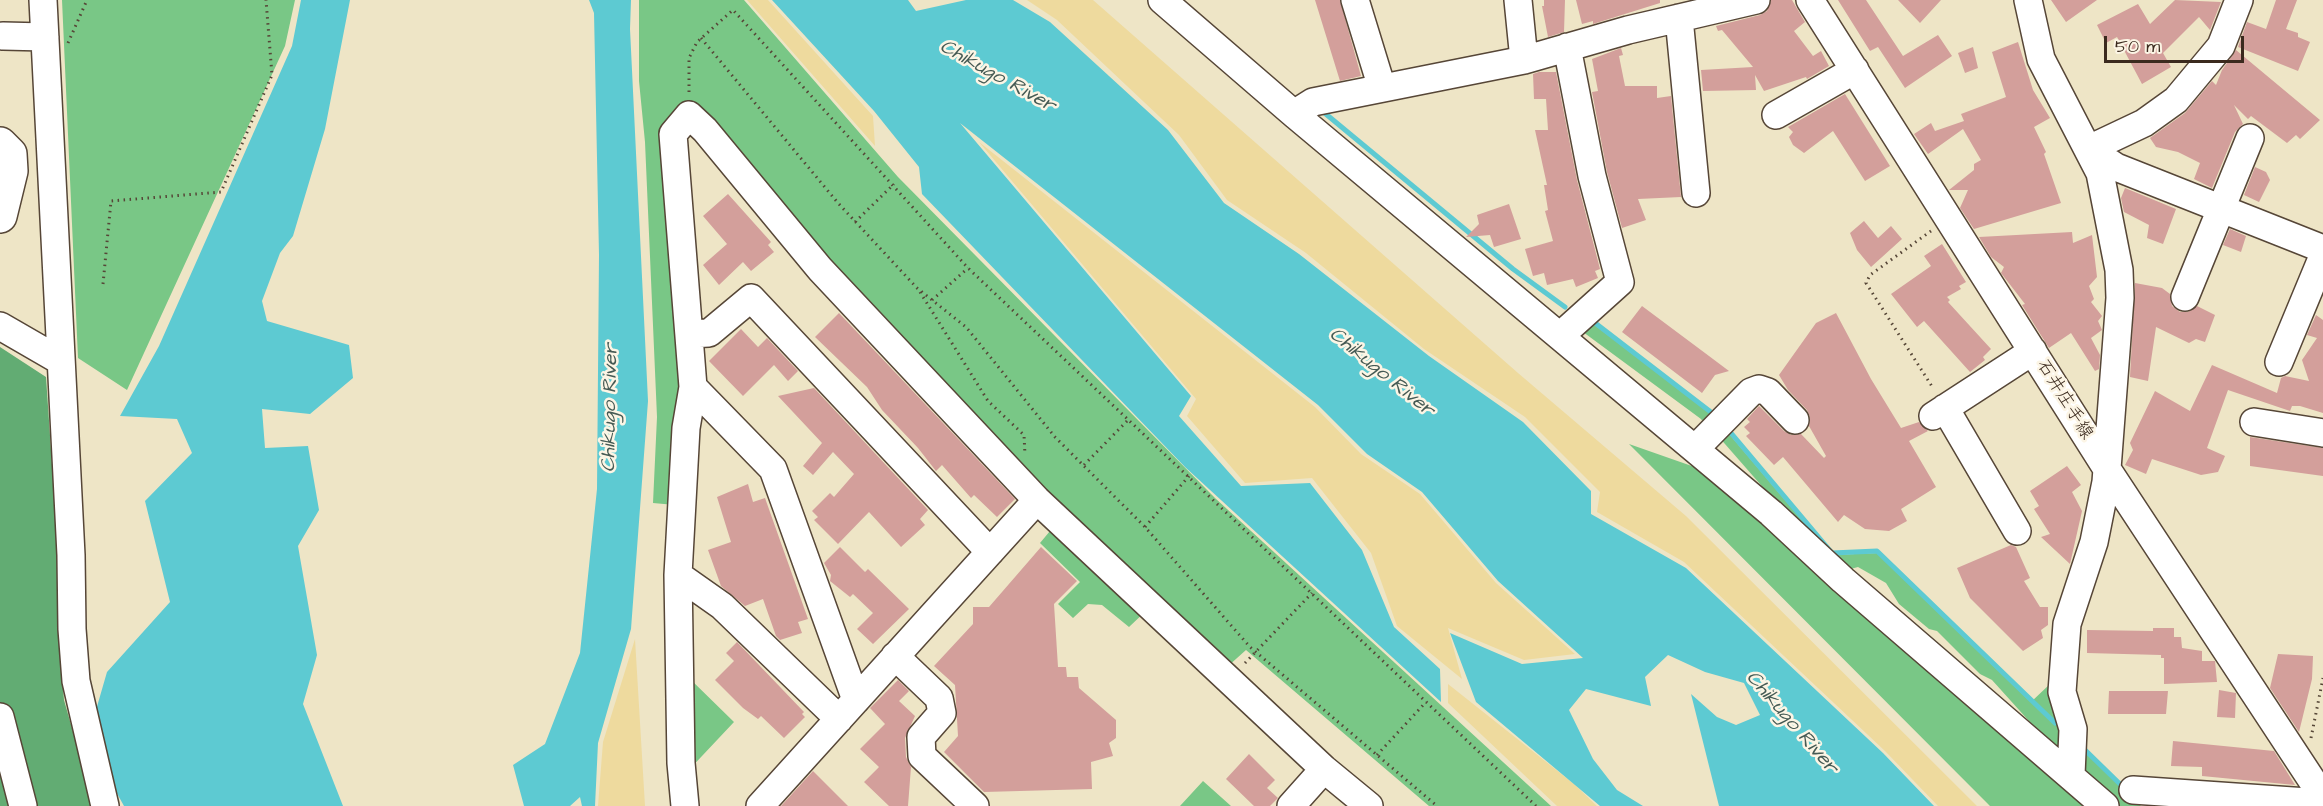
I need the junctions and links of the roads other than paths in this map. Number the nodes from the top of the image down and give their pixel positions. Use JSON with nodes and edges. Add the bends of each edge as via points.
{"nodes":[{"id":1,"x":43,"y":0,"type":"edge"},
{"id":2,"x":1162,"y":0,"type":"edge"},
{"id":3,"x":1354,"y":0,"type":"edge"},
{"id":4,"x":1518,"y":0,"type":"edge"},
{"id":5,"x":1756,"y":0,"type":"edge"},
{"id":6,"x":1810,"y":0,"type":"edge"},
{"id":7,"x":2028,"y":0,"type":"edge"},
{"id":8,"x":2239,"y":0,"type":"edge"},
{"id":9,"x":1679,"y":18,"type":"junction"},
{"id":10,"x":3,"y":36,"type":"dead end"},
{"id":11,"x":56,"y":41,"type":"junction"},
{"id":12,"x":1567,"y":47,"type":"junction"},
{"id":13,"x":1524,"y":60,"type":"junction"},
{"id":14,"x":1855,"y":70,"type":"junction"},
{"id":15,"x":1382,"y":88,"type":"junction"},
{"id":16,"x":1294,"y":114,"type":"junction"},
{"id":17,"x":1776,"y":115,"type":"dead end"},
{"id":18,"x":2250,"y":138,"type":"dead end"},
{"id":19,"x":0,"y":144,"type":"edge"},
{"id":20,"x":2089,"y":148,"type":"junction"},
{"id":21,"x":1696,"y":193,"type":"dead end"},
{"id":22,"x":2221,"y":208,"type":"junction"},
{"id":23,"x":0,"y":216,"type":"edge"},
{"id":24,"x":2323,"y":249,"type":"edge"},
{"id":25,"x":2323,"y":256,"type":"edge"},
{"id":26,"x":2185,"y":297,"type":"dead end"},
{"id":27,"x":0,"y":326,"type":"edge"},
{"id":28,"x":689,"y":334,"type":"junction"},
{"id":29,"x":1560,"y":336,"type":"junction"},
{"id":30,"x":2033,"y":351,"type":"junction"},
{"id":31,"x":59,"y":360,"type":"junction"},
{"id":32,"x":2279,"y":362,"type":"dead end"},
{"id":33,"x":693,"y":387,"type":"junction"},
{"id":34,"x":1795,"y":420,"type":"dead end"},
{"id":35,"x":2254,"y":422,"type":"dead end"},
{"id":36,"x":2323,"y":433,"type":"edge"},
{"id":37,"x":1695,"y":449,"type":"junction"},
{"id":38,"x":2107,"y":469,"type":"junction"},
{"id":39,"x":1032,"y":495,"type":"junction"},
{"id":40,"x":2017,"y":531,"type":"dead end"},
{"id":41,"x":990,"y":552,"type":"junction"},
{"id":42,"x":678,"y":575,"type":"junction"},
{"id":43,"x":896,"y":656,"type":"junction"},
{"id":44,"x":848,"y":709,"type":"junction"},
{"id":45,"x":0,"y":717,"type":"edge"},
{"id":46,"x":1324,"y":769,"type":"junction"},
{"id":47,"x":2071,"y":775,"type":"junction"},
{"id":48,"x":2133,"y":790,"type":"dead end"},
{"id":49,"x":2323,"y":796,"type":"edge"},
{"id":50,"x":1304,"y":801,"type":"edge"},
{"id":51,"x":2323,"y":803,"type":"edge"},
{"id":52,"x":23,"y":806,"type":"edge"},
{"id":53,"x":105,"y":806,"type":"edge"},
{"id":54,"x":685,"y":806,"type":"edge"},
{"id":55,"x":760,"y":806,"type":"edge"},
{"id":56,"x":975,"y":806,"type":"edge"},
{"id":57,"x":1369,"y":806,"type":"edge"},
{"id":58,"x":2105,"y":806,"type":"edge"}],
"edges":[{"from":1,"to":11,"type":"street"},
{"from":2,"to":16,"type":"street"},
{"from":3,"to":15,"type":"street"},
{"from":4,"to":13,"type":"street"},
{"from":5,"to":9,"type":"street"},
{"from":6,"to":14,"type":"street","name":"石井庄手線"},
{"from":7,"to":20,"type":"street","via":[[2041,59],[2072,123]]},
{"from":8,"to":20,"type":"street","via":[[2221,46],[2176,100],[2144,123]]},
{"from":9,"to":12,"type":"street"},
{"from":9,"to":21,"type":"street"},
{"from":10,"to":11,"type":"street"},
{"from":11,"to":31,"type":"street"},
{"from":12,"to":13,"type":"street"},
{"from":12,"to":29,"type":"street","via":[[1592,176],[1620,282]]},
{"from":13,"to":15,"type":"street"},
{"from":14,"to":17,"type":"street"},
{"from":14,"to":30,"type":"street","name":"石井庄手線"},
{"from":15,"to":16,"type":"street","via":[[1313,102]]},
{"from":16,"to":29,"type":"street"},
{"from":18,"to":22,"type":"street"},
{"from":19,"to":23,"type":"highway","via":[[10,154],[11,171]]},
{"from":20,"to":22,"type":"street","via":[[2116,167]]},
{"from":20,"to":38,"type":"street","via":[[2100,173],[2119,270]]},
{"from":22,"to":24,"type":"street"},
{"from":22,"to":26,"type":"street"},
{"from":25,"to":32,"type":"street"},
{"from":27,"to":31,"type":"street"},
{"from":28,"to":33,"type":"street"},
{"from":28,"to":39,"type":"street","via":[[673,134],[689,115],[820,269]]},
{"from":28,"to":41,"type":"street","via":[[709,333],[750,298]]},
{"from":29,"to":37,"type":"street"},
{"from":30,"to":38,"type":"street","name":"石井庄手線"},
{"from":30,"to":40,"type":"street","via":[[1939,412]]},
{"from":31,"to":53,"type":"street","via":[[76,681]]},
{"from":33,"to":42,"type":"street","via":[[686,428]]},
{"from":33,"to":44,"type":"street","via":[[773,469]]},
{"from":34,"to":37,"type":"street","via":[[1768,392],[1759,389],[1751,392]]},
{"from":35,"to":36,"type":"street"},
{"from":37,"to":47,"type":"street","via":[[1817,543]]},
{"from":38,"to":47,"type":"street","via":[[2094,542],[2067,624],[2062,692],[2073,729]]},
{"from":38,"to":49,"type":"street","name":"石井庄手線"},
{"from":39,"to":41,"type":"street"},
{"from":39,"to":46,"type":"street"},
{"from":41,"to":43,"type":"street"},
{"from":42,"to":44,"type":"street"},
{"from":42,"to":54,"type":"street"},
{"from":43,"to":44,"type":"street"},
{"from":43,"to":56,"type":"street","via":[[939,698],[942,713],[921,737],[922,756]]},
{"from":44,"to":55,"type":"street"},
{"from":45,"to":52,"type":"street"},
{"from":46,"to":50,"type":"street"},
{"from":46,"to":57,"type":"street"},
{"from":47,"to":58,"type":"street"},
{"from":48,"to":51,"type":"street"}]}
